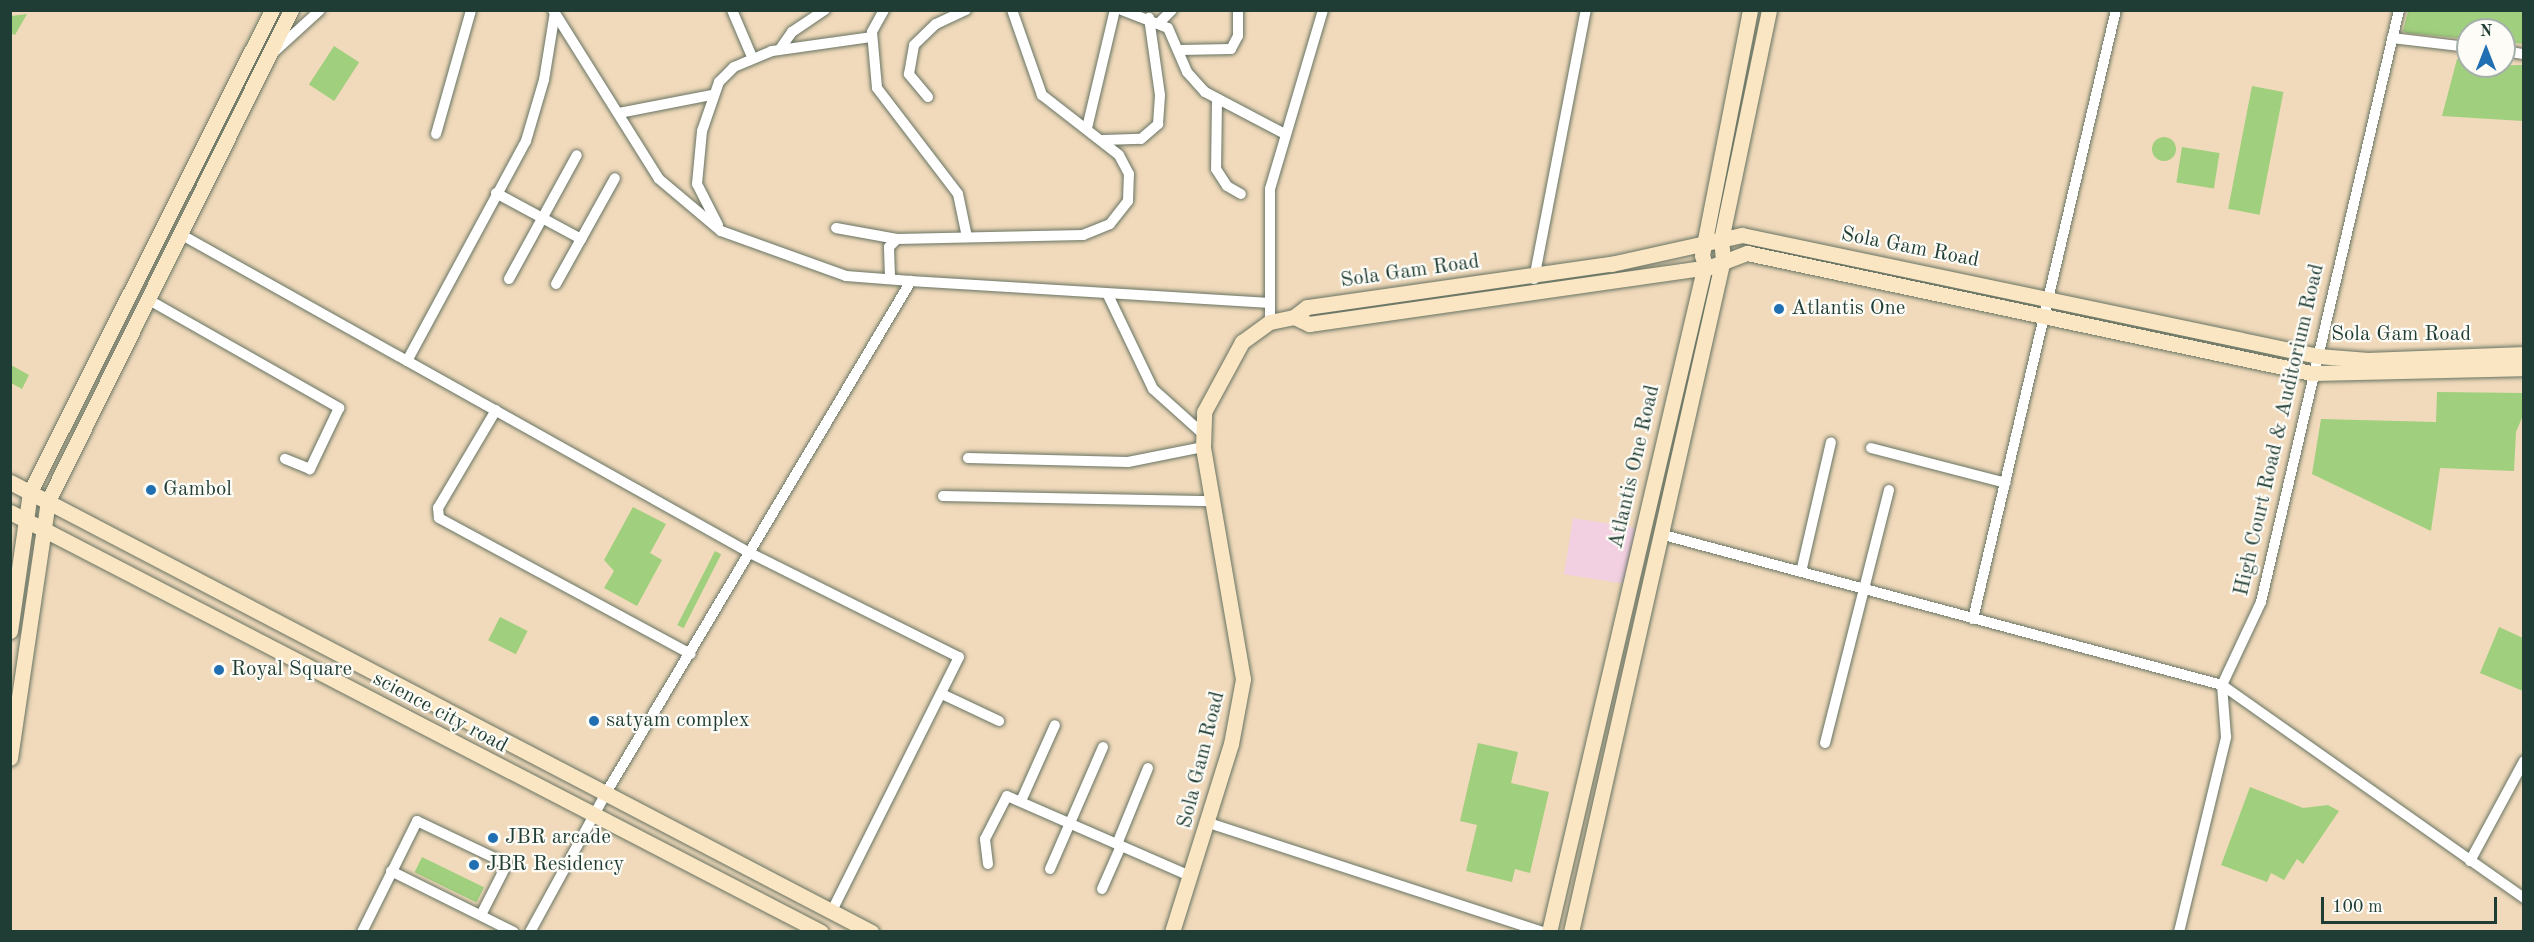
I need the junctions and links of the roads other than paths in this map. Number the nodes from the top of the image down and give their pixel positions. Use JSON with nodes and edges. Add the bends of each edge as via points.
{"nodes":[{"id":1,"x":272,"y":10,"type":"edge"},
{"id":2,"x":291,"y":10,"type":"edge"},
{"id":3,"x":320,"y":10,"type":"edge"},
{"id":4,"x":471,"y":10,"type":"edge"},
{"id":5,"x":732,"y":10,"type":"edge"},
{"id":6,"x":825,"y":10,"type":"edge"},
{"id":7,"x":884,"y":10,"type":"edge"},
{"id":8,"x":966,"y":10,"type":"edge"},
{"id":9,"x":1012,"y":10,"type":"edge"},
{"id":10,"x":1115,"y":10,"type":"edge"},
{"id":11,"x":1122,"y":10,"type":"edge"},
{"id":12,"x":1172,"y":10,"type":"edge"},
{"id":13,"x":1238,"y":10,"type":"edge"},
{"id":14,"x":1323,"y":10,"type":"edge"},
{"id":15,"x":1586,"y":10,"type":"edge"},
{"id":16,"x":1750,"y":10,"type":"edge"},
{"id":17,"x":1769,"y":10,"type":"edge"},
{"id":18,"x":2116,"y":10,"type":"edge"},
{"id":19,"x":2399,"y":10,"type":"edge"},
{"id":20,"x":554,"y":11,"type":"edge"},
{"id":21,"x":1154,"y":20,"type":"junction"},
{"id":22,"x":871,"y":37,"type":"junction"},
{"id":23,"x":2392,"y":38,"type":"junction"},
{"id":24,"x":2456,"y":46,"type":"edge"},
{"id":25,"x":780,"y":49,"type":"junction"},
{"id":26,"x":1180,"y":50,"type":"junction"},
{"id":27,"x":272,"y":54,"type":"junction"},
{"id":28,"x":752,"y":57,"type":"junction"},
{"id":29,"x":712,"y":95,"type":"junction"},
{"id":30,"x":928,"y":97,"type":"dead end"},
{"id":31,"x":1217,"y":100,"type":"junction"},
{"id":32,"x":619,"y":113,"type":"junction"},
{"id":33,"x":1087,"y":128,"type":"junction"},
{"id":34,"x":436,"y":134,"type":"dead end"},
{"id":35,"x":1285,"y":134,"type":"junction"},
{"id":36,"x":1103,"y":140,"type":"junction"},
{"id":37,"x":577,"y":155,"type":"dead end"},
{"id":38,"x":615,"y":178,"type":"dead end"},
{"id":39,"x":496,"y":193,"type":"junction"},
{"id":40,"x":1241,"y":194,"type":"dead end"},
{"id":41,"x":542,"y":218,"type":"junction"},
{"id":42,"x":836,"y":228,"type":"dead end"},
{"id":43,"x":722,"y":231,"type":"junction"},
{"id":44,"x":182,"y":235,"type":"junction"},
{"id":45,"x":967,"y":237,"type":"junction"},
{"id":46,"x":581,"y":239,"type":"junction"},
{"id":47,"x":897,"y":239,"type":"junction"},
{"id":48,"x":1721,"y":240,"type":"junction"},
{"id":49,"x":1705,"y":246,"type":"junction"},
{"id":50,"x":1723,"y":259,"type":"junction"},
{"id":51,"x":1705,"y":265,"type":"junction"},
{"id":52,"x":1534,"y":275,"type":"junction"},
{"id":53,"x":890,"y":278,"type":"junction"},
{"id":54,"x":509,"y":279,"type":"dead end"},
{"id":55,"x":911,"y":281,"type":"junction"},
{"id":56,"x":556,"y":284,"type":"dead end"},
{"id":57,"x":1532,"y":291,"type":"junction"},
{"id":58,"x":1108,"y":295,"type":"junction"},
{"id":59,"x":2052,"y":297,"type":"junction"},
{"id":60,"x":149,"y":300,"type":"junction"},
{"id":61,"x":1269,"y":303,"type":"junction"},
{"id":62,"x":2048,"y":316,"type":"junction"},
{"id":63,"x":1294,"y":317,"type":"junction"},
{"id":64,"x":1270,"y":322,"type":"junction"},
{"id":65,"x":2523,"y":354,"type":"edge"},
{"id":66,"x":2318,"y":356,"type":"junction"},
{"id":67,"x":407,"y":361,"type":"junction"},
{"id":68,"x":2523,"y":368,"type":"edge"},
{"id":69,"x":2311,"y":373,"type":"junction"},
{"id":70,"x":495,"y":411,"type":"junction"},
{"id":71,"x":1202,"y":440,"type":"junction"},
{"id":72,"x":1831,"y":442,"type":"dead end"},
{"id":73,"x":1871,"y":448,"type":"dead end"},
{"id":74,"x":968,"y":458,"type":"dead end"},
{"id":75,"x":285,"y":459,"type":"dead end"},
{"id":76,"x":10,"y":482,"type":"edge"},
{"id":77,"x":2006,"y":483,"type":"junction"},
{"id":78,"x":1889,"y":490,"type":"dead end"},
{"id":79,"x":30,"y":492,"type":"junction"},
{"id":80,"x":944,"y":496,"type":"dead end"},
{"id":81,"x":48,"y":501,"type":"junction"},
{"id":82,"x":1214,"y":501,"type":"junction"},
{"id":83,"x":10,"y":512,"type":"edge"},
{"id":84,"x":26,"y":520,"type":"junction"},
{"id":85,"x":44,"y":530,"type":"junction"},
{"id":86,"x":1660,"y":534,"type":"junction"},
{"id":87,"x":750,"y":553,"type":"junction"},
{"id":88,"x":1801,"y":572,"type":"junction"},
{"id":89,"x":1863,"y":589,"type":"junction"},
{"id":90,"x":1973,"y":619,"type":"junction"},
{"id":91,"x":10,"y":631,"type":"edge"},
{"id":92,"x":691,"y":654,"type":"junction"},
{"id":93,"x":2223,"y":685,"type":"junction"},
{"id":94,"x":944,"y":695,"type":"junction"},
{"id":95,"x":999,"y":721,"type":"dead end"},
{"id":96,"x":1055,"y":725,"type":"dead end"},
{"id":97,"x":1825,"y":743,"type":"dead end"},
{"id":98,"x":1103,"y":747,"type":"dead end"},
{"id":99,"x":10,"y":758,"type":"edge"},
{"id":100,"x":2523,"y":761,"type":"edge"},
{"id":101,"x":1148,"y":768,"type":"dead end"},
{"id":102,"x":606,"y":793,"type":"junction"},
{"id":103,"x":1021,"y":801,"type":"junction"},
{"id":104,"x":593,"y":816,"type":"junction"},
{"id":105,"x":1070,"y":823,"type":"junction"},
{"id":106,"x":1209,"y":823,"type":"junction"},
{"id":107,"x":1119,"y":845,"type":"junction"},
{"id":108,"x":2470,"y":861,"type":"junction"},
{"id":109,"x":988,"y":864,"type":"dead end"},
{"id":110,"x":1050,"y":869,"type":"dead end"},
{"id":111,"x":391,"y":871,"type":"junction"},
{"id":112,"x":1190,"y":876,"type":"junction"},
{"id":113,"x":1102,"y":889,"type":"dead end"},
{"id":114,"x":2523,"y":898,"type":"edge"},
{"id":115,"x":832,"y":911,"type":"junction"},
{"id":116,"x":481,"y":915,"type":"junction"},
{"id":117,"x":800,"y":927,"type":"edge"},
{"id":118,"x":1172,"y":931,"type":"edge"},
{"id":119,"x":362,"y":932,"type":"edge"},
{"id":120,"x":514,"y":932,"type":"edge"},
{"id":121,"x":530,"y":932,"type":"edge"},
{"id":122,"x":821,"y":932,"type":"edge"},
{"id":123,"x":871,"y":932,"type":"edge"},
{"id":124,"x":1543,"y":932,"type":"edge"},
{"id":125,"x":1549,"y":932,"type":"edge"},
{"id":126,"x":1571,"y":932,"type":"edge"},
{"id":127,"x":2179,"y":932,"type":"edge"}],
"edges":[{"from":1,"to":79,"type":"street"},
{"from":2,"to":27,"type":"street"},
{"from":3,"to":27,"type":"street"},
{"from":4,"to":34,"type":"street"},
{"from":5,"to":28,"type":"street"},
{"from":6,"to":25,"type":"street","via":[[792,32]]},
{"from":7,"to":22,"type":"street"},
{"from":8,"to":30,"type":"street","via":[[936,24],[914,45],[909,75]]},
{"from":9,"to":33,"type":"street","via":[[1042,95],[1060,114]]},
{"from":10,"to":33,"type":"street"},
{"from":11,"to":21,"type":"street"},
{"from":12,"to":21,"type":"street"},
{"from":13,"to":26,"type":"street","via":[[1238,36],[1231,49]]},
{"from":14,"to":35,"type":"street"},
{"from":15,"to":52,"type":"street"},
{"from":16,"to":49,"type":"street","name":"Atlantis One Road"},
{"from":17,"to":48,"type":"street","name":"Atlantis One Road"},
{"from":18,"to":59,"type":"street"},
{"from":19,"to":23,"type":"street","name":"High Court Road & Auditorium Road"},
{"from":20,"to":32,"type":"street"},
{"from":20,"to":39,"type":"street","via":[[536,112]]},
{"from":21,"to":26,"type":"street"},
{"from":21,"to":36,"type":"street","via":[[1160,95],[1158,124],[1141,139]]},
{"from":22,"to":25,"type":"street"},
{"from":22,"to":45,"type":"street","via":[[877,88],[958,194]]},
{"from":23,"to":24,"type":"street"},
{"from":23,"to":66,"type":"street","name":"High Court Road & Auditorium Road"},
{"from":25,"to":28,"type":"street"},
{"from":26,"to":31,"type":"street","via":[[1193,81]]},
{"from":27,"to":44,"type":"street"},
{"from":28,"to":29,"type":"street","via":[[734,67]]},
{"from":29,"to":32,"type":"street"},
{"from":29,"to":43,"type":"street","via":[[697,184]]},
{"from":31,"to":35,"type":"street"},
{"from":31,"to":40,"type":"street","via":[[1216,169],[1227,186]]},
{"from":32,"to":43,"type":"street","via":[[659,180]]},
{"from":33,"to":36,"type":"street"},
{"from":35,"to":61,"type":"street","via":[[1270,189]]},
{"from":36,"to":45,"type":"street","via":[[1129,174],[1128,201],[1110,224],[1083,235]]},
{"from":37,"to":41,"type":"street"},
{"from":38,"to":46,"type":"street"},
{"from":39,"to":41,"type":"street"},
{"from":39,"to":67,"type":"street"},
{"from":41,"to":46,"type":"street"},
{"from":41,"to":54,"type":"street"},
{"from":42,"to":47,"type":"street"},
{"from":43,"to":53,"type":"street","via":[[846,276]]},
{"from":44,"to":60,"type":"street"},
{"from":44,"to":67,"type":"street"},
{"from":45,"to":47,"type":"street"},
{"from":46,"to":56,"type":"street"},
{"from":47,"to":53,"type":"street","via":[[889,247]]},
{"from":48,"to":49,"type":"street","name":"Sola Gam Road"},
{"from":48,"to":50,"type":"street","name":"Atlantis One Road"},
{"from":48,"to":59,"type":"street","name":"Sola Gam Road","via":[[1742,236]]},
{"from":49,"to":51,"type":"street","name":"Atlantis One Road"},
{"from":49,"to":52,"type":"street","name":"Sola Gam Road"},
{"from":50,"to":51,"type":"street","name":"Sola Gam Road"},
{"from":50,"to":62,"type":"street","name":"Sola Gam Road","via":[[1747,253]]},
{"from":50,"to":86,"type":"street","name":"Atlantis One Road"},
{"from":51,"to":57,"type":"street","name":"Sola Gam Road"},
{"from":51,"to":125,"type":"street","name":"Atlantis One Road"},
{"from":52,"to":57,"type":"street"},
{"from":52,"to":63,"type":"street","name":"Sola Gam Road","via":[[1307,308]]},
{"from":53,"to":55,"type":"street"},
{"from":55,"to":58,"type":"street"},
{"from":55,"to":87,"type":"street"},
{"from":57,"to":63,"type":"street","name":"Sola Gam Road","via":[[1309,324]]},
{"from":58,"to":61,"type":"street"},
{"from":58,"to":71,"type":"street","via":[[1154,389]]},
{"from":59,"to":62,"type":"street"},
{"from":59,"to":66,"type":"street","name":"Sola Gam Road"},
{"from":60,"to":75,"type":"street","via":[[336,405],[339,412],[310,469]]},
{"from":60,"to":81,"type":"street"},
{"from":61,"to":64,"type":"street"},
{"from":62,"to":69,"type":"street","name":"Sola Gam Road"},
{"from":62,"to":77,"type":"street"},
{"from":63,"to":64,"type":"street","name":"Sola Gam Road"},
{"from":64,"to":71,"type":"street","name":"Sola Gam Road","via":[[1251,333],[1229,362],[1204,412]]},
{"from":65,"to":66,"type":"street","name":"Sola Gam Road","via":[[2368,360]]},
{"from":66,"to":69,"type":"street","name":"High Court Road & Auditorium Road"},
{"from":67,"to":70,"type":"street"},
{"from":68,"to":69,"type":"street","name":"Sola Gam Road"},
{"from":69,"to":93,"type":"street","name":"High Court Road & Auditorium Road","via":[[2261,602]]},
{"from":70,"to":87,"type":"street"},
{"from":70,"to":92,"type":"street","via":[[438,508],[439,518]]},
{"from":71,"to":74,"type":"street","via":[[1128,462]]},
{"from":71,"to":82,"type":"street","name":"Sola Gam Road"},
{"from":72,"to":88,"type":"street"},
{"from":73,"to":77,"type":"street"},
{"from":76,"to":79,"type":"street"},
{"from":77,"to":90,"type":"street"},
{"from":78,"to":89,"type":"street"},
{"from":79,"to":81,"type":"street"},
{"from":79,"to":84,"type":"street"},
{"from":80,"to":82,"type":"street"},
{"from":81,"to":85,"type":"street"},
{"from":81,"to":102,"type":"street"},
{"from":82,"to":106,"type":"street","name":"Sola Gam Road","via":[[1243,679]]},
{"from":83,"to":84,"type":"street","name":"science city road"},
{"from":84,"to":85,"type":"street","name":"science city road"},
{"from":84,"to":91,"type":"street"},
{"from":85,"to":99,"type":"street"},
{"from":85,"to":104,"type":"street","name":"science city road"},
{"from":86,"to":88,"type":"street"},
{"from":86,"to":126,"type":"street","name":"Atlantis One Road"},
{"from":87,"to":92,"type":"street"},
{"from":87,"to":94,"type":"street","via":[[959,657]]},
{"from":88,"to":89,"type":"street"},
{"from":89,"to":90,"type":"street"},
{"from":89,"to":97,"type":"street"},
{"from":90,"to":93,"type":"street"},
{"from":92,"to":102,"type":"street"},
{"from":93,"to":108,"type":"street"},
{"from":93,"to":127,"type":"street","name":"High Court Road & Auditorium Road","via":[[2226,737]]},
{"from":94,"to":95,"type":"street"},
{"from":94,"to":115,"type":"street"},
{"from":96,"to":103,"type":"street"},
{"from":98,"to":105,"type":"street"},
{"from":100,"to":108,"type":"street"},
{"from":101,"to":107,"type":"street"},
{"from":102,"to":104,"type":"street"},
{"from":102,"to":115,"type":"street"},
{"from":103,"to":105,"type":"street"},
{"from":103,"to":109,"type":"street","via":[[1004,798],[985,839]]},
{"from":104,"to":117,"type":"street","name":"science city road"},
{"from":104,"to":121,"type":"street"},
{"from":105,"to":107,"type":"street"},
{"from":105,"to":110,"type":"street"},
{"from":106,"to":112,"type":"street","name":"Sola Gam Road"},
{"from":106,"to":124,"type":"street"},
{"from":107,"to":112,"type":"street"},
{"from":107,"to":113,"type":"street"},
{"from":108,"to":114,"type":"street"},
{"from":111,"to":116,"type":"street"},
{"from":111,"to":116,"type":"street","via":[[417,821],[507,864]]},
{"from":111,"to":119,"type":"street"},
{"from":112,"to":118,"type":"street","name":"Sola Gam Road"},
{"from":115,"to":123,"type":"street"},
{"from":116,"to":120,"type":"street"},
{"from":117,"to":122,"type":"street","name":"science city road"}]}
